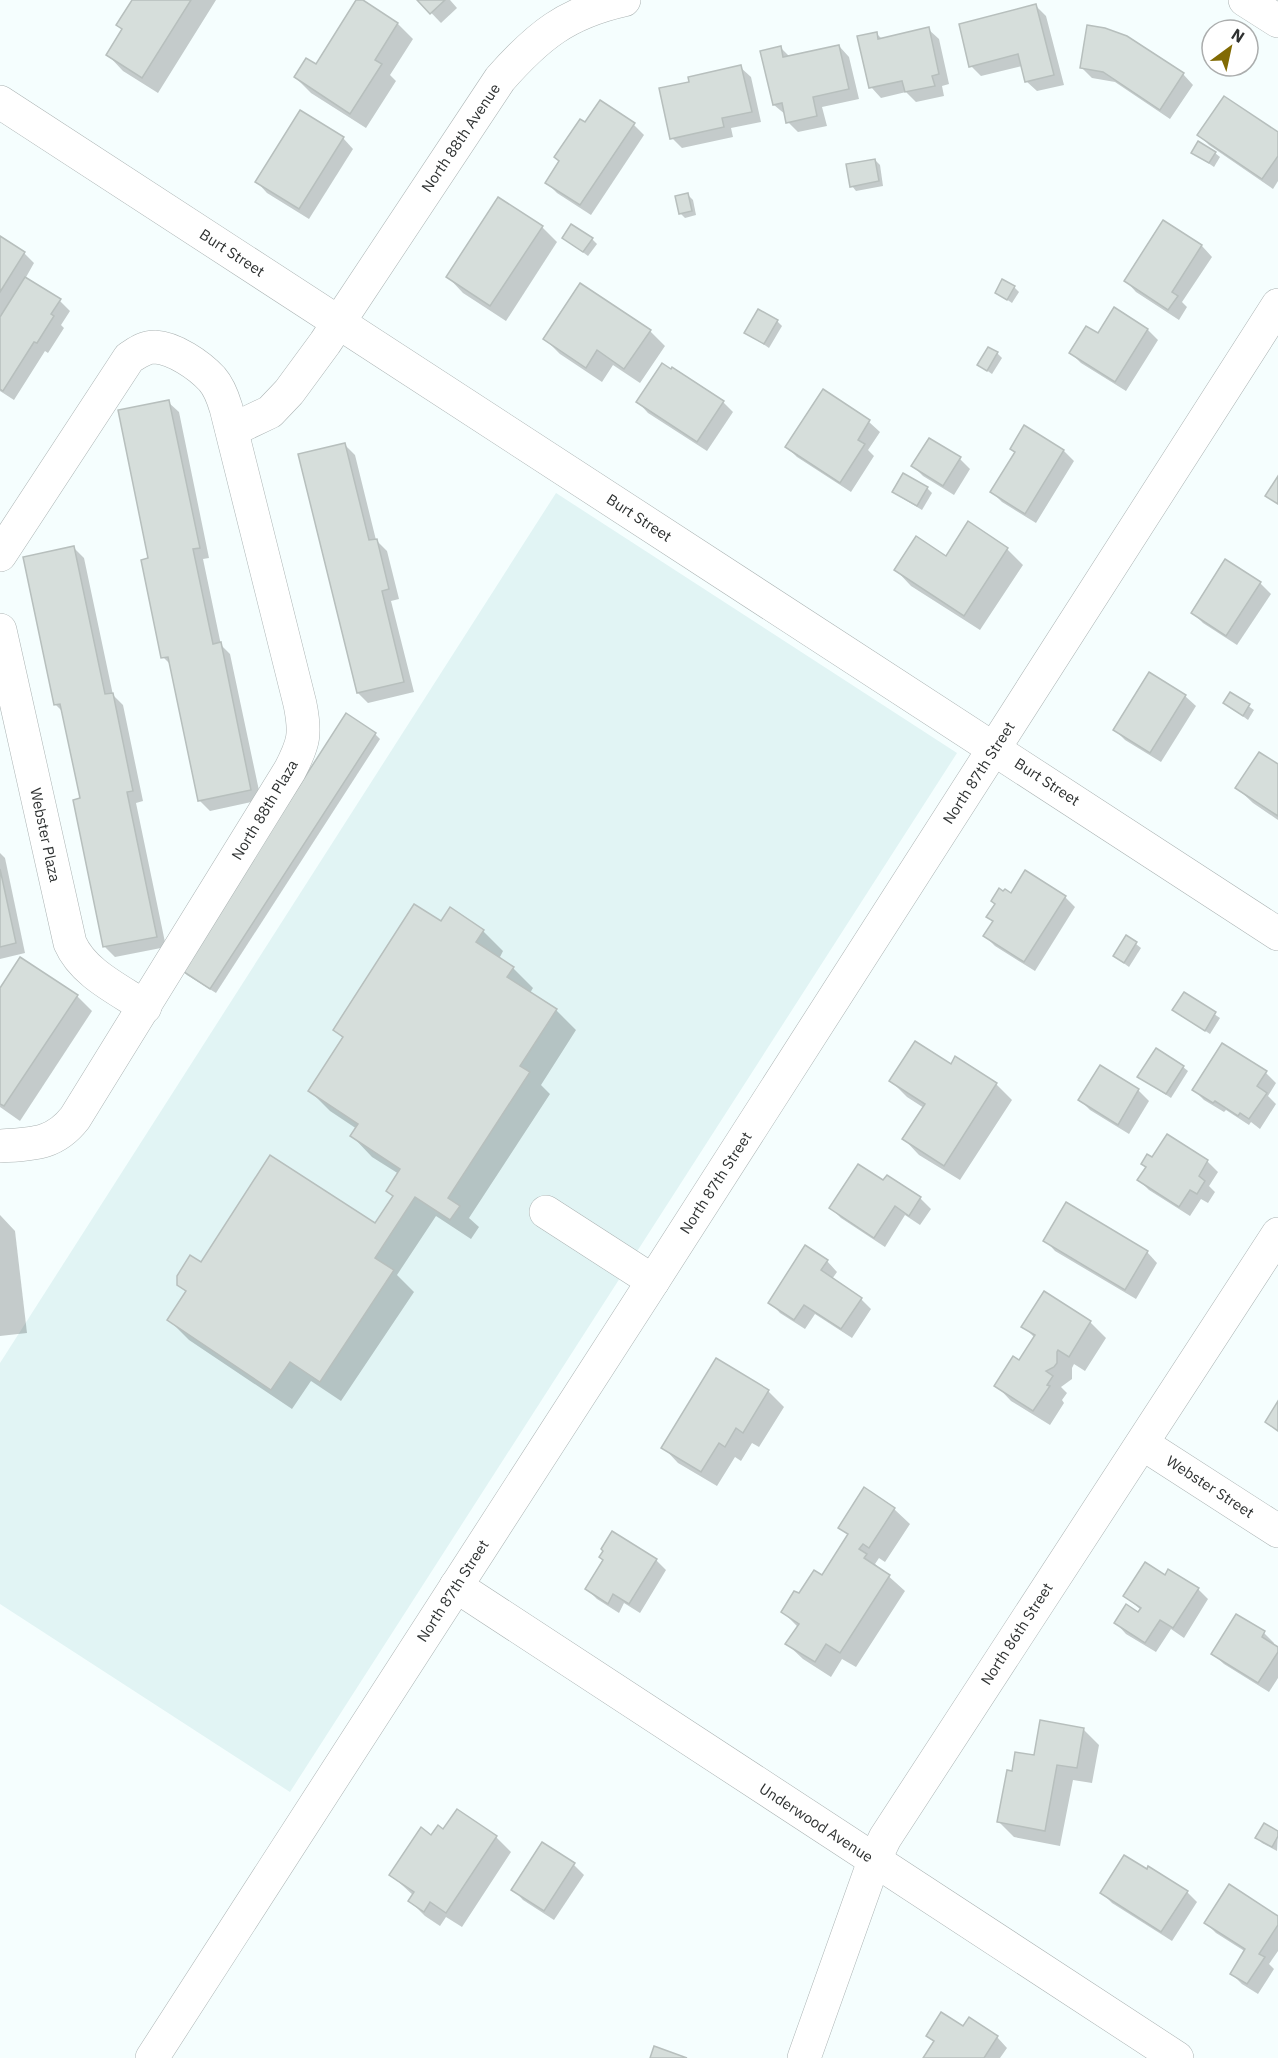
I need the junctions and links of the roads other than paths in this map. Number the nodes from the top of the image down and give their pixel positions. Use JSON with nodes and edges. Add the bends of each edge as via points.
{"nodes":[{"id":1,"x":624,"y":0,"type":"edge"},
{"id":2,"x":1245,"y":0,"type":"edge"},
{"id":3,"x":1278,"y":21,"type":"edge"},
{"id":4,"x":0,"y":102,"type":"edge"},
{"id":5,"x":338,"y":322,"type":"junction"},
{"id":6,"x":1272,"y":327,"type":"edge"},
{"id":7,"x":232,"y":430,"type":"junction"},
{"id":8,"x":0,"y":555,"type":"edge"},
{"id":9,"x":0,"y":630,"type":"edge"},
{"id":10,"x":995,"y":748,"type":"junction"},
{"id":11,"x":1278,"y":934,"type":"edge"},
{"id":12,"x":145,"y":1006,"type":"junction"},
{"id":13,"x":0,"y":1146,"type":"edge"},
{"id":14,"x":546,"y":1212,"type":"dead end"},
{"id":15,"x":1278,"y":1234,"type":"edge"},
{"id":16,"x":653,"y":1281,"type":"junction"},
{"id":17,"x":1143,"y":1444,"type":"junction"},
{"id":18,"x":1278,"y":1531,"type":"edge"},
{"id":19,"x":456,"y":1586,"type":"junction"},
{"id":20,"x":874,"y":1861,"type":"junction"},
{"id":21,"x":152,"y":2058,"type":"edge"},
{"id":22,"x":804,"y":2058,"type":"edge"},
{"id":23,"x":1177,"y":2058,"type":"edge"}],
"edges":[{"from":1,"to":5,"type":"street","name":"North 88th Avenue","via":[[587,11],[550,30],[526,49],[500,79]]},
{"from":2,"to":3,"type":"street"},
{"from":4,"to":5,"type":"street","name":"Burt Street"},
{"from":5,"to":7,"type":"street","via":[[278,404],[259,419]]},
{"from":5,"to":10,"type":"street","name":"Burt Street"},
{"from":6,"to":10,"type":"street","name":"North 87th Street"},
{"from":7,"to":8,"type":"street","via":[[221,394],[206,373],[167,349],[140,350],[120,369]]},
{"from":7,"to":12,"type":"street","name":"North 88th Plaza","via":[[300,704],[303,745]]},
{"from":9,"to":12,"type":"street","name":"Webster Plaza","via":[[70,943],[100,978]]},
{"from":10,"to":11,"type":"street","name":"Burt Street"},
{"from":10,"to":16,"type":"street","name":"North 87th Street"},
{"from":12,"to":13,"type":"street","name":"North 88th Plaza","via":[[82,1108],[60,1134],[43,1142]]},
{"from":14,"to":16,"type":"street"},
{"from":15,"to":17,"type":"street","name":"North 86th Street"},
{"from":16,"to":19,"type":"street","name":"North 87th Street"},
{"from":17,"to":18,"type":"street","name":"Webster Street"},
{"from":17,"to":20,"type":"street","name":"North 86th Street","via":[[898,1816]]},
{"from":19,"to":20,"type":"street","name":"Underwood Avenue"},
{"from":19,"to":21,"type":"street","name":"North 87th Street"},
{"from":20,"to":22,"type":"street","name":"North 86th Street"},
{"from":20,"to":23,"type":"street","name":"Underwood Avenue"}]}
